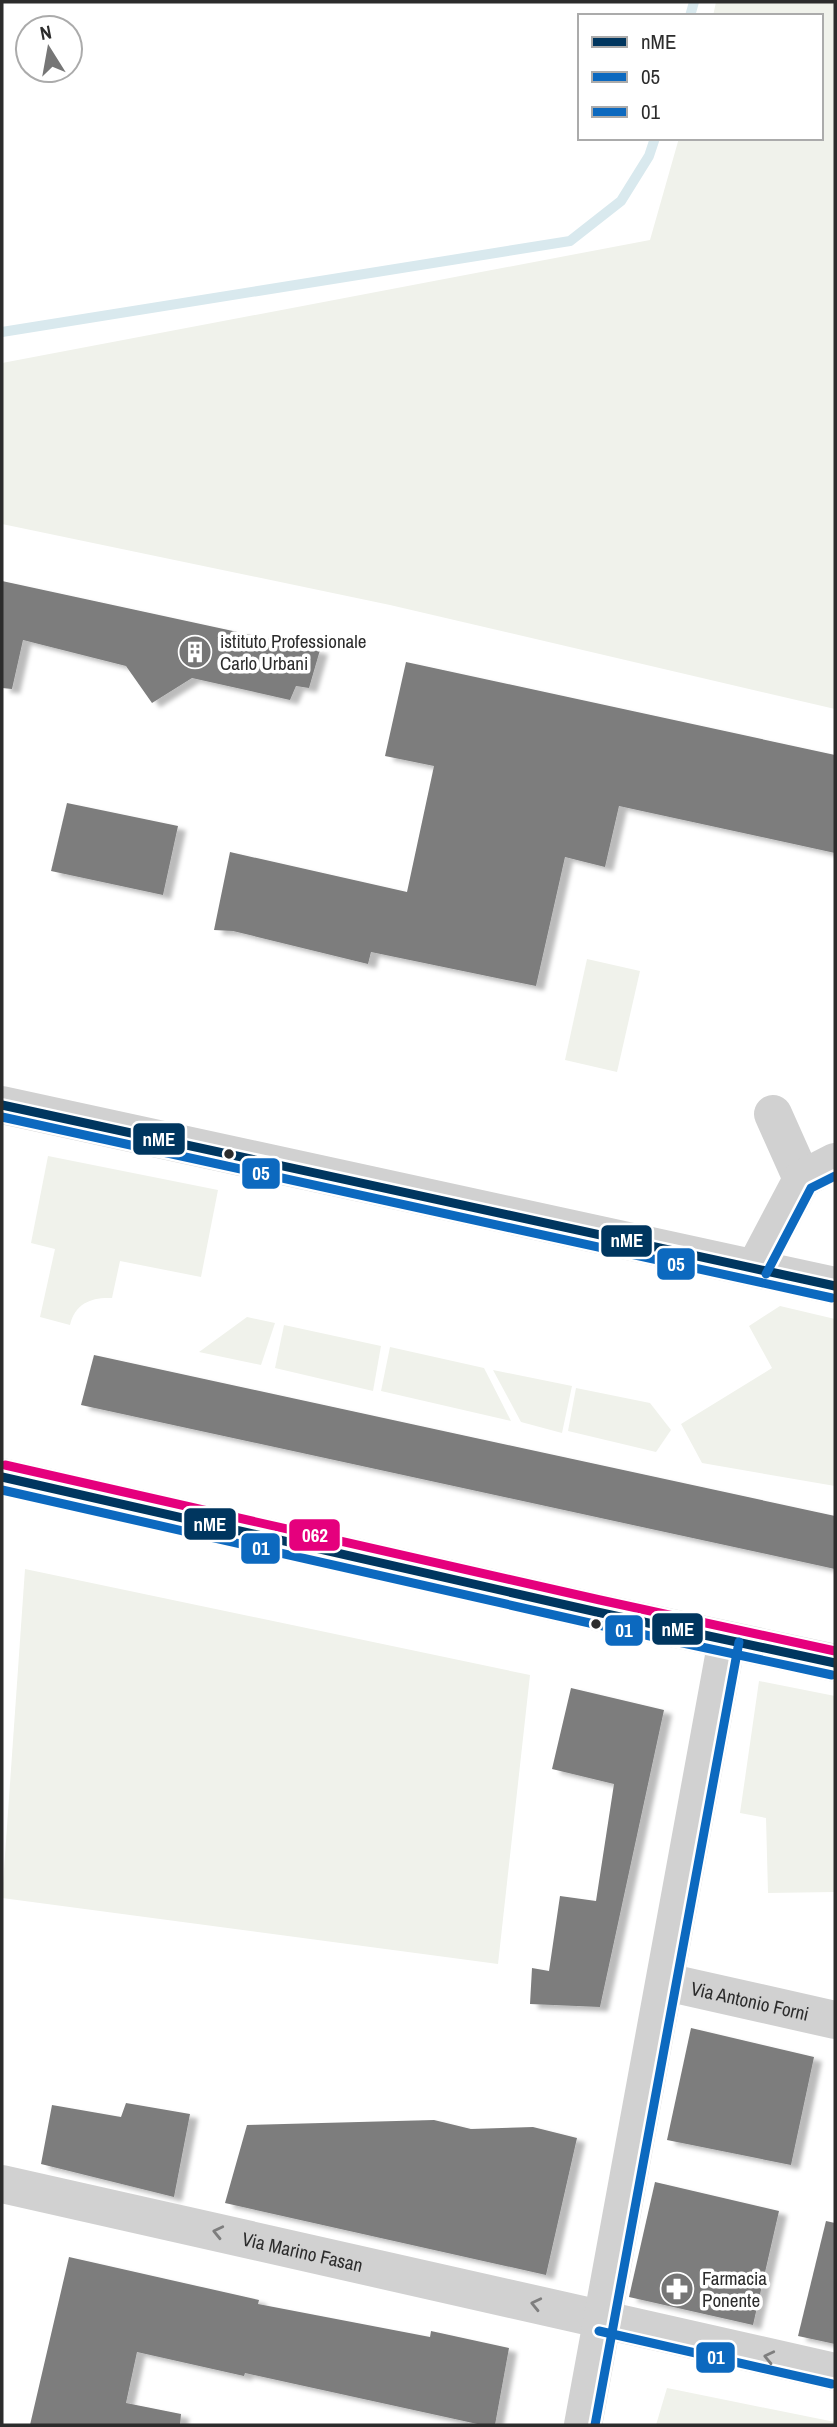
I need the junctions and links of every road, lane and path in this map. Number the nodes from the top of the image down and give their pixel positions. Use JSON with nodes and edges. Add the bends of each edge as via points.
{"nodes":[{"id":1,"x":2,"y":1105,"type":"edge"},
{"id":2,"x":773,"y":1114,"type":"dead end"},
{"id":3,"x":819,"y":1171,"type":"edge"},
{"id":4,"x":755,"y":1268,"type":"junction"},
{"id":5,"x":835,"y":1286,"type":"edge"},
{"id":6,"x":2,"y":1477,"type":"edge"},
{"id":7,"x":727,"y":1640,"type":"junction"},
{"id":8,"x":835,"y":1663,"type":"edge"},
{"id":9,"x":666,"y":1982,"type":"junction"},
{"id":10,"x":835,"y":2020,"type":"edge"},
{"id":11,"x":2,"y":2184,"type":"edge"},
{"id":12,"x":602,"y":2319,"type":"junction"},
{"id":13,"x":835,"y":2372,"type":"edge"},
{"id":14,"x":583,"y":2425,"type":"edge"}],
"edges":[{"from":1,"to":4,"type":"street"},
{"from":2,"to":3,"type":"street"},
{"from":3,"to":4,"type":"street"},
{"from":4,"to":5,"type":"street"},
{"from":6,"to":7,"type":"street"},
{"from":7,"to":8,"type":"street"},
{"from":7,"to":9,"type":"street"},
{"from":9,"to":10,"type":"street","name":"Via Antonio Forni"},
{"from":9,"to":12,"type":"street"},
{"from":12,"to":11,"type":"street","name":"Via Marino Fasan","one_way":true},
{"from":13,"to":12,"type":"street","name":"Via Marino Fasan","one_way":true},
{"from":12,"to":14,"type":"street"}]}
